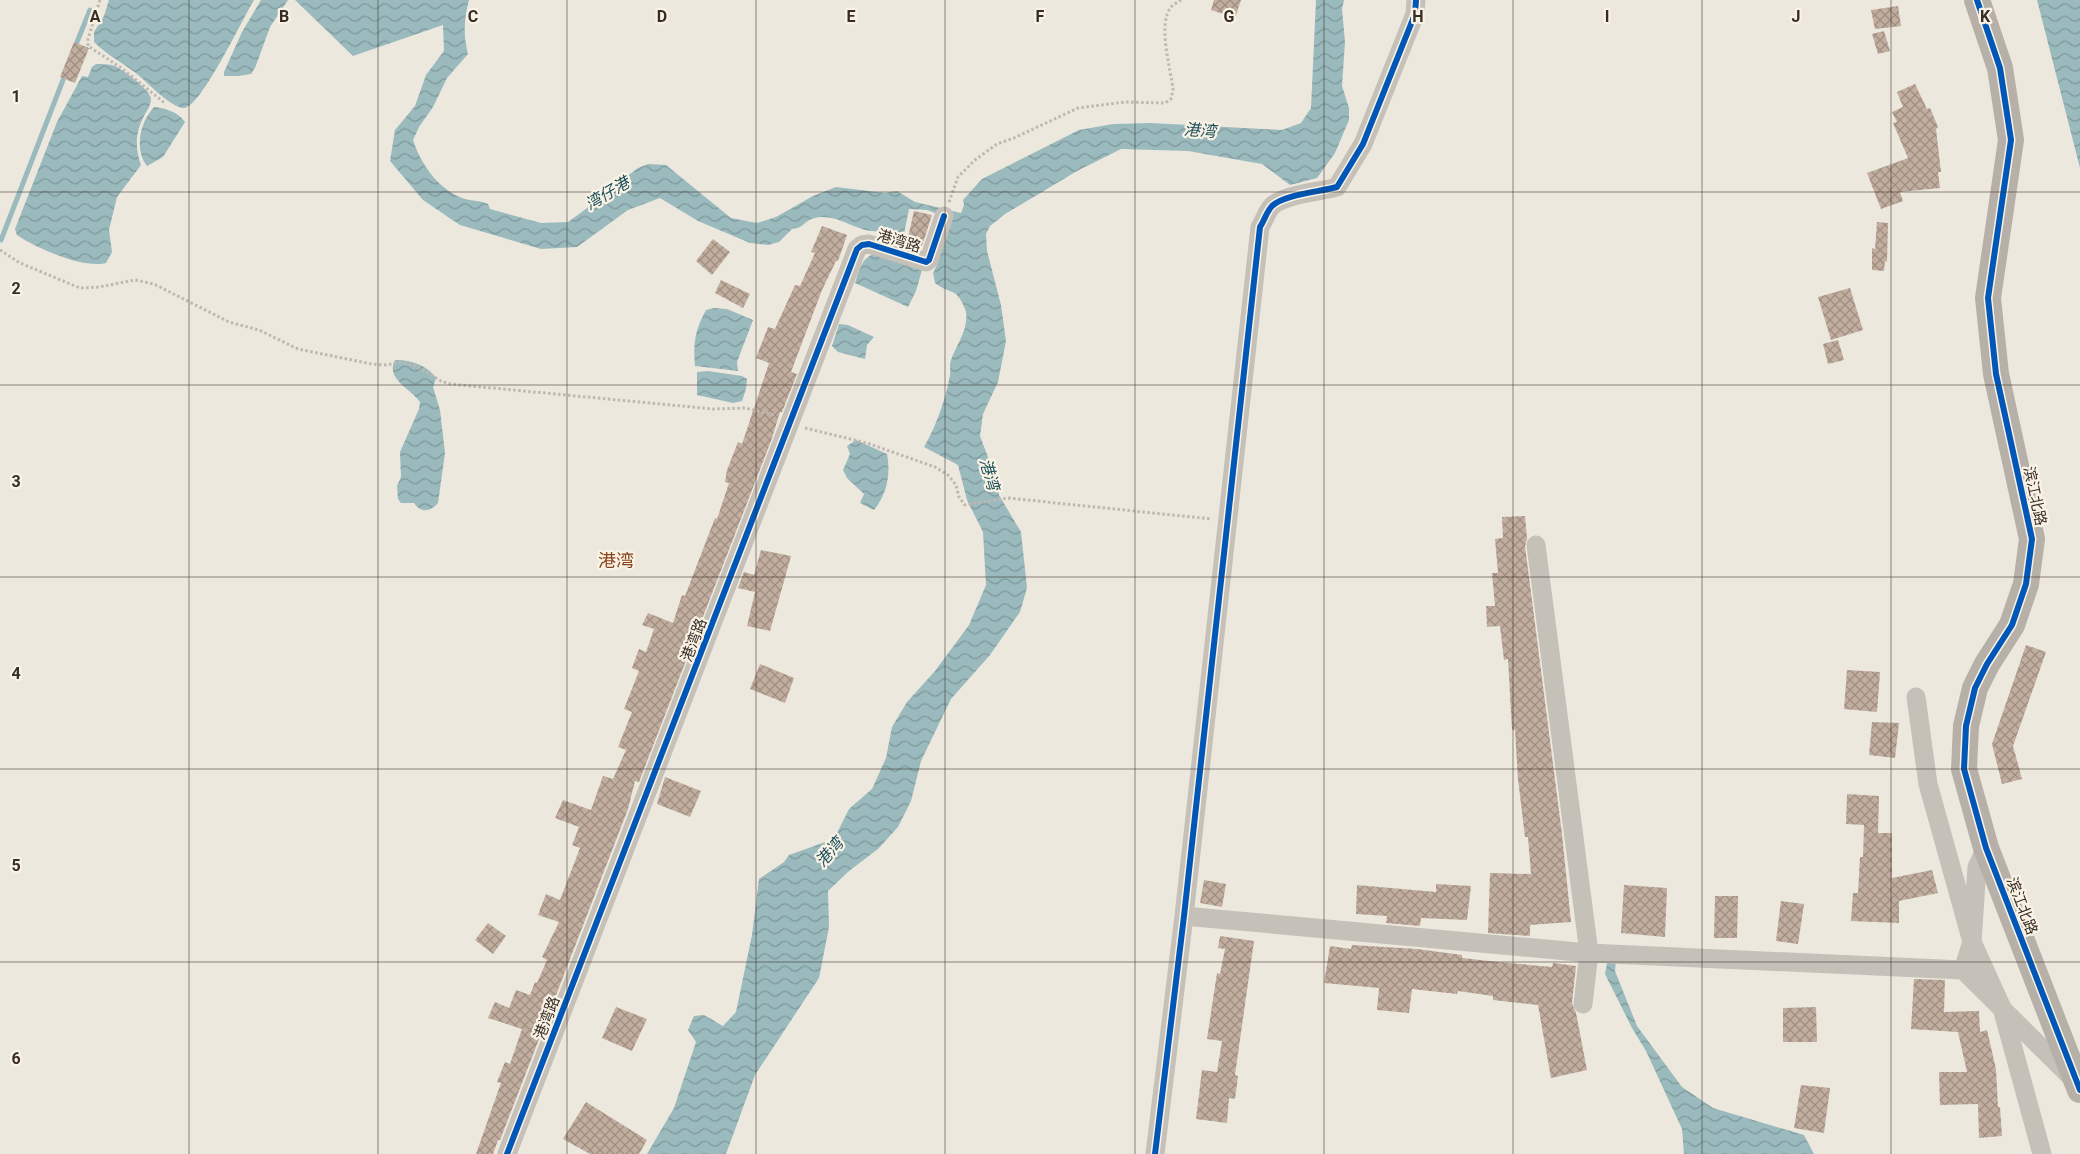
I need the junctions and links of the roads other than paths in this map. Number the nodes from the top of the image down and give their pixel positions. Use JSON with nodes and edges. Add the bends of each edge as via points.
{"nodes":[{"id":1,"x":1416,"y":0,"type":"edge"},
{"id":2,"x":1977,"y":0,"type":"edge"},
{"id":3,"x":944,"y":216,"type":"road end"},
{"id":4,"x":1536,"y":545,"type":"dead end"},
{"id":5,"x":1916,"y":697,"type":"dead end"},
{"id":6,"x":1986,"y":848,"type":"junction"},
{"id":7,"x":1184,"y":916,"type":"junction"},
{"id":8,"x":1972,"y":942,"type":"junction"},
{"id":9,"x":1589,"y":953,"type":"junction"},
{"id":10,"x":1963,"y":970,"type":"junction"},
{"id":11,"x":1584,"y":1004,"type":"dead end"},
{"id":12,"x":2002,"y":1008,"type":"junction"},
{"id":13,"x":2078,"y":1086,"type":"edge"},
{"id":14,"x":507,"y":1154,"type":"edge"},
{"id":15,"x":1155,"y":1154,"type":"edge"},
{"id":16,"x":2042,"y":1154,"type":"edge"}],
"edges":[{"from":1,"to":7,"type":"street","via":[[1415,14],[1363,144],[1337,187],[1290,198],[1272,206],[1260,227]]},
{"from":2,"to":6,"type":"street","name":"滨江北路","via":[[2000,68],[2011,140],[1988,298],[1996,374],[2032,539],[2026,584],[2012,625],[1975,688],[1966,726],[1964,769]]},
{"from":3,"to":14,"type":"street","name":"港湾路","via":[[926,262],[869,244],[857,249]]},
{"from":4,"to":9,"type":"street"},
{"from":5,"to":8,"type":"street","via":[[1928,784]]},
{"from":6,"to":8,"type":"street","via":[[1977,867]]},
{"from":6,"to":13,"type":"street","name":"滨江北路"},
{"from":7,"to":9,"type":"street"},
{"from":7,"to":15,"type":"street"},
{"from":8,"to":10,"type":"street"},
{"from":8,"to":12,"type":"street"},
{"from":9,"to":10,"type":"street"},
{"from":9,"to":11,"type":"street"},
{"from":10,"to":12,"type":"street"},
{"from":12,"to":13,"type":"street"},
{"from":12,"to":16,"type":"street"}]}
